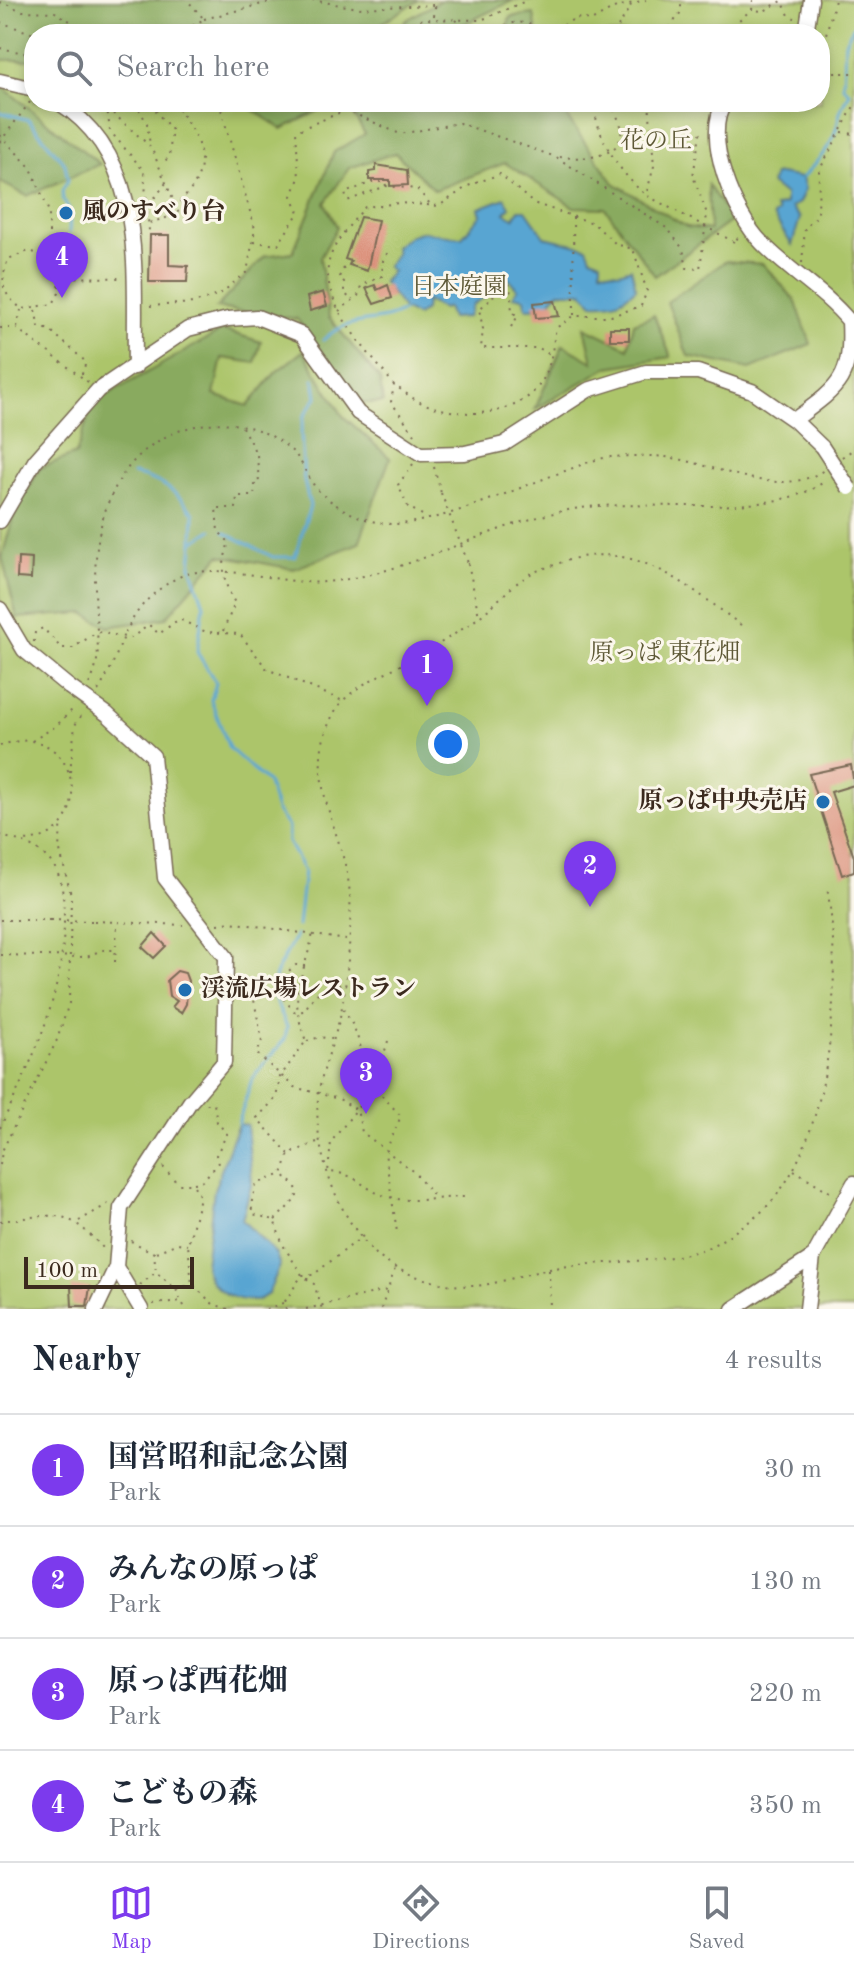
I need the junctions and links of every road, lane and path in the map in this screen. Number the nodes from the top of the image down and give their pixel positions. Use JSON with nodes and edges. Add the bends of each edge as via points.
{"nodes":[{"id":1,"x":187,"y":0,"type":"edge"},
{"id":2,"x":278,"y":0,"type":"edge"},
{"id":3,"x":312,"y":0,"type":"edge"},
{"id":4,"x":436,"y":0,"type":"edge"},
{"id":5,"x":528,"y":0,"type":"edge"},
{"id":6,"x":646,"y":0,"type":"edge"},
{"id":7,"x":681,"y":0,"type":"edge"},
{"id":8,"x":753,"y":0,"type":"edge"},
{"id":9,"x":811,"y":0,"type":"edge"},
{"id":10,"x":835,"y":0,"type":"edge"},
{"id":11,"x":0,"y":2,"type":"edge"},
{"id":12,"x":631,"y":3,"type":"junction"},
{"id":13,"x":433,"y":5,"type":"junction"},
{"id":14,"x":752,"y":10,"type":"junction"},
{"id":15,"x":435,"y":17,"type":"junction"},
{"id":16,"x":454,"y":18,"type":"junction"},
{"id":17,"x":204,"y":19,"type":"junction"},
{"id":18,"x":0,"y":22,"type":"edge"},
{"id":19,"x":75,"y":24,"type":"edge"},
{"id":20,"x":196,"y":24,"type":"edge"},
{"id":21,"x":415,"y":24,"type":"edge"},
{"id":22,"x":460,"y":24,"type":"edge"},
{"id":23,"x":565,"y":24,"type":"edge"},
{"id":24,"x":619,"y":24,"type":"edge"},
{"id":25,"x":672,"y":24,"type":"edge"},
{"id":26,"x":734,"y":24,"type":"edge"},
{"id":27,"x":802,"y":24,"type":"edge"},
{"id":28,"x":807,"y":24,"type":"edge"},
{"id":29,"x":829,"y":24,"type":"edge"},
{"id":30,"x":24,"y":30,"type":"edge"},
{"id":31,"x":0,"y":48,"type":"edge"},
{"id":32,"x":24,"y":53,"type":"edge"},
{"id":33,"x":830,"y":70,"type":"edge"},
{"id":34,"x":832,"y":73,"type":"joint"},
{"id":35,"x":852,"y":73,"type":"edge"},
{"id":36,"x":0,"y":81,"type":"edge"},
{"id":37,"x":24,"y":87,"type":"edge"},
{"id":38,"x":854,"y":106,"type":"edge"},
{"id":39,"x":24,"y":110,"type":"edge"},
{"id":40,"x":70,"y":112,"type":"edge"},
{"id":41,"x":108,"y":112,"type":"edge"},
{"id":42,"x":112,"y":112,"type":"edge"},
{"id":43,"x":141,"y":112,"type":"edge"},
{"id":44,"x":157,"y":112,"type":"edge"},
{"id":45,"x":180,"y":112,"type":"edge"},
{"id":46,"x":222,"y":112,"type":"edge"},
{"id":47,"x":341,"y":112,"type":"edge"},
{"id":48,"x":350,"y":112,"type":"edge"},
{"id":49,"x":597,"y":112,"type":"edge"},
{"id":50,"x":616,"y":112,"type":"edge"},
{"id":51,"x":647,"y":112,"type":"edge"},
{"id":52,"x":722,"y":112,"type":"edge"},
{"id":53,"x":719,"y":120,"type":"junction"},
{"id":54,"x":841,"y":132,"type":"junction"},
{"id":55,"x":854,"y":134,"type":"edge"},
{"id":56,"x":2,"y":136,"type":"edge"},
{"id":57,"x":0,"y":142,"type":"edge"},
{"id":58,"x":151,"y":147,"type":"junction"},
{"id":59,"x":610,"y":151,"type":"junction"},
{"id":60,"x":556,"y":157,"type":"junction"},
{"id":61,"x":161,"y":166,"type":"junction"},
{"id":62,"x":166,"y":182,"type":"junction"},
{"id":63,"x":386,"y":186,"type":"junction"},
{"id":64,"x":646,"y":195,"type":"junction"},
{"id":65,"x":149,"y":205,"type":"junction"},
{"id":66,"x":431,"y":205,"type":"junction"},
{"id":67,"x":175,"y":206,"type":"junction"},
{"id":68,"x":573,"y":216,"type":"junction"},
{"id":69,"x":747,"y":220,"type":"junction"},
{"id":70,"x":149,"y":223,"type":"junction"},
{"id":71,"x":705,"y":224,"type":"junction"},
{"id":72,"x":149,"y":231,"type":"dead end"},
{"id":73,"x":254,"y":242,"type":"junction"},
{"id":74,"x":390,"y":249,"type":"dead end"},
{"id":75,"x":49,"y":257,"type":"junction"},
{"id":76,"x":344,"y":268,"type":"dead end"},
{"id":77,"x":801,"y":276,"type":"junction"},
{"id":78,"x":60,"y":277,"type":"junction"},
{"id":79,"x":133,"y":278,"type":"junction"},
{"id":80,"x":2,"y":296,"type":"edge"},
{"id":81,"x":353,"y":301,"type":"junction"},
{"id":82,"x":134,"y":305,"type":"junction"},
{"id":83,"x":22,"y":309,"type":"junction"},
{"id":84,"x":35,"y":309,"type":"junction"},
{"id":85,"x":338,"y":312,"type":"junction"},
{"id":86,"x":574,"y":316,"type":"junction"},
{"id":87,"x":511,"y":327,"type":"dead end"},
{"id":88,"x":0,"y":328,"type":"edge"},
{"id":89,"x":16,"y":328,"type":"junction"},
{"id":90,"x":551,"y":355,"type":"junction"},
{"id":91,"x":135,"y":367,"type":"junction"},
{"id":92,"x":81,"y":377,"type":"junction"},
{"id":93,"x":394,"y":385,"type":"junction"},
{"id":94,"x":98,"y":390,"type":"junction"},
{"id":95,"x":794,"y":420,"type":"junction"},
{"id":96,"x":242,"y":426,"type":"junction"},
{"id":97,"x":854,"y":449,"type":"edge"},
{"id":98,"x":421,"y":453,"type":"junction"},
{"id":99,"x":840,"y":459,"type":"dead end"},
{"id":100,"x":827,"y":468,"type":"dead end"},
{"id":101,"x":830,"y":477,"type":"dead end"},
{"id":102,"x":851,"y":492,"type":"edge"},
{"id":103,"x":428,"y":518,"type":"junction"},
{"id":104,"x":0,"y":521,"type":"edge"},
{"id":105,"x":222,"y":572,"type":"junction"},
{"id":106,"x":0,"y":609,"type":"edge"},
{"id":107,"x":479,"y":617,"type":"junction"},
{"id":108,"x":741,"y":625,"type":"dead end"},
{"id":109,"x":97,"y":632,"type":"junction"},
{"id":110,"x":222,"y":632,"type":"junction"},
{"id":111,"x":122,"y":637,"type":"junction"},
{"id":112,"x":24,"y":650,"type":"junction"},
{"id":113,"x":86,"y":690,"type":"dead end"},
{"id":114,"x":98,"y":691,"type":"dead end"},
{"id":115,"x":79,"y":702,"type":"dead end"},
{"id":116,"x":90,"y":702,"type":"dead end"},
{"id":117,"x":344,"y":702,"type":"junction"},
{"id":118,"x":32,"y":741,"type":"junction"},
{"id":119,"x":0,"y":746,"type":"edge"},
{"id":120,"x":70,"y":772,"type":"junction"},
{"id":121,"x":62,"y":822,"type":"junction"},
{"id":122,"x":0,"y":835,"type":"edge"},
{"id":123,"x":16,"y":840,"type":"junction"},
{"id":124,"x":827,"y":888,"type":"dead end"},
{"id":125,"x":0,"y":920,"type":"edge"},
{"id":126,"x":117,"y":923,"type":"junction"},
{"id":127,"x":203,"y":925,"type":"junction"},
{"id":128,"x":313,"y":933,"type":"junction"},
{"id":129,"x":347,"y":941,"type":"junction"},
{"id":130,"x":115,"y":950,"type":"junction"},
{"id":131,"x":0,"y":955,"type":"edge"},
{"id":132,"x":63,"y":955,"type":"junction"},
{"id":133,"x":70,"y":955,"type":"junction"},
{"id":134,"x":115,"y":962,"type":"dead end"},
{"id":135,"x":306,"y":966,"type":"junction"},
{"id":136,"x":251,"y":985,"type":"dead end"},
{"id":137,"x":344,"y":985,"type":"junction"},
{"id":138,"x":342,"y":1008,"type":"junction"},
{"id":139,"x":295,"y":1012,"type":"junction"},
{"id":140,"x":334,"y":1039,"type":"junction"},
{"id":141,"x":306,"y":1041,"type":"junction"},
{"id":142,"x":388,"y":1041,"type":"dead end"},
{"id":143,"x":280,"y":1077,"type":"junction"},
{"id":144,"x":374,"y":1087,"type":"junction"},
{"id":145,"x":318,"y":1095,"type":"junction"},
{"id":146,"x":190,"y":1102,"type":"junction"},
{"id":147,"x":357,"y":1110,"type":"junction"},
{"id":148,"x":0,"y":1128,"type":"edge"},
{"id":149,"x":319,"y":1141,"type":"junction"},
{"id":150,"x":385,"y":1153,"type":"junction"},
{"id":151,"x":289,"y":1154,"type":"junction"},
{"id":152,"x":155,"y":1157,"type":"junction"},
{"id":153,"x":0,"y":1165,"type":"edge"},
{"id":154,"x":794,"y":1170,"type":"junction"},
{"id":155,"x":328,"y":1172,"type":"junction"},
{"id":156,"x":282,"y":1174,"type":"junction"},
{"id":157,"x":854,"y":1183,"type":"edge"},
{"id":158,"x":193,"y":1184,"type":"junction"},
{"id":159,"x":434,"y":1197,"type":"junction"},
{"id":160,"x":465,"y":1197,"type":"dead end"},
{"id":161,"x":390,"y":1198,"type":"junction"},
{"id":162,"x":844,"y":1200,"type":"junction"},
{"id":163,"x":126,"y":1201,"type":"junction"},
{"id":164,"x":274,"y":1220,"type":"junction"},
{"id":165,"x":0,"y":1221,"type":"edge"},
{"id":166,"x":78,"y":1222,"type":"junction"},
{"id":167,"x":397,"y":1232,"type":"dead end"},
{"id":168,"x":119,"y":1236,"type":"junction"},
{"id":169,"x":363,"y":1236,"type":"junction"},
{"id":170,"x":188,"y":1245,"type":"junction"},
{"id":171,"x":154,"y":1253,"type":"junction"},
{"id":172,"x":813,"y":1257,"type":"junction"},
{"id":173,"x":396,"y":1266,"type":"junction"},
{"id":174,"x":116,"y":1267,"type":"junction"},
{"id":175,"x":549,"y":1269,"type":"junction"},
{"id":176,"x":156,"y":1272,"type":"junction"},
{"id":177,"x":302,"y":1275,"type":"junction"},
{"id":178,"x":192,"y":1284,"type":"junction"},
{"id":179,"x":176,"y":1289,"type":"junction"},
{"id":180,"x":387,"y":1290,"type":"junction"},
{"id":181,"x":130,"y":1293,"type":"junction"},
{"id":182,"x":181,"y":1301,"type":"junction"},
{"id":183,"x":284,"y":1303,"type":"junction"},
{"id":184,"x":321,"y":1307,"type":"edge"},
{"id":185,"x":140,"y":1308,"type":"edge"},
{"id":186,"x":96,"y":1309,"type":"edge"},
{"id":187,"x":186,"y":1309,"type":"edge"},
{"id":188,"x":228,"y":1309,"type":"edge"},
{"id":189,"x":266,"y":1309,"type":"edge"},
{"id":190,"x":286,"y":1309,"type":"edge"},
{"id":191,"x":306,"y":1309,"type":"edge"},
{"id":192,"x":381,"y":1309,"type":"edge"},
{"id":193,"x":550,"y":1309,"type":"edge"},
{"id":194,"x":733,"y":1309,"type":"edge"},
{"id":195,"x":807,"y":1309,"type":"edge"}],
"edges":[{"from":1,"to":17,"type":"path"},
{"from":2,"to":17,"type":"path"},
{"from":3,"to":13,"type":"path","via":[[358,8]]},
{"from":4,"to":13,"type":"path"},
{"from":5,"to":16,"type":"path","via":[[492,17]]},
{"from":6,"to":12,"type":"path"},
{"from":7,"to":25,"type":"path","via":[[681,12]]},
{"from":8,"to":14,"type":"path"},
{"from":9,"to":28,"type":"street"},
{"from":10,"to":29,"type":"path"},
{"from":11,"to":19,"type":"path","via":[[23,11],[55,12]]},
{"from":12,"to":23,"type":"path","via":[[593,20],[575,18]]},
{"from":12,"to":24,"type":"path"},
{"from":13,"to":15,"type":"path"},
{"from":14,"to":26,"type":"path"},
{"from":14,"to":27,"type":"path","via":[[764,11],[782,1],[790,17]]},
{"from":15,"to":16,"type":"path"},
{"from":15,"to":21,"type":"path"},
{"from":16,"to":22,"type":"path"},
{"from":17,"to":20,"type":"path"},
{"from":18,"to":30,"type":"path"},
{"from":31,"to":32,"type":"path"},
{"from":33,"to":34,"type":"path"},
{"from":34,"to":35,"type":"path"},
{"from":36,"to":37,"type":"street"},
{"from":38,"to":54,"type":"path"},
{"from":39,"to":56,"type":"path"},
{"from":40,"to":79,"type":"street","via":[[112,160],[127,197]]},
{"from":41,"to":65,"type":"path","via":[[110,131],[144,171]]},
{"from":42,"to":58,"type":"path"},
{"from":43,"to":58,"type":"path"},
{"from":44,"to":61,"type":"path","via":[[172,130],[169,157]]},
{"from":45,"to":67,"type":"path","via":[[197,135],[202,162],[192,191]]},
{"from":46,"to":73,"type":"path","via":[[255,229]]},
{"from":47,"to":73,"type":"path","via":[[296,131],[299,178],[292,196],[299,212],[278,245]]},
{"from":48,"to":60,"type":"path","via":[[400,134],[459,123]]},
{"from":49,"to":59,"type":"path"},
{"from":50,"to":59,"type":"path","via":[[621,137]]},
{"from":51,"to":64,"type":"path","via":[[654,166]]},
{"from":52,"to":53,"type":"street"},
{"from":53,"to":69,"type":"street","via":[[716,152]]},
{"from":53,"to":71,"type":"path","via":[[700,134],[693,176],[707,214]]},
{"from":54,"to":55,"type":"path"},
{"from":54,"to":77,"type":"path","via":[[819,171],[818,215],[805,228]]},
{"from":56,"to":57,"type":"path"},
{"from":56,"to":75,"type":"path","via":[[31,168],[49,212]]},
{"from":58,"to":61,"type":"path"},
{"from":59,"to":60,"type":"path","via":[[587,160]]},
{"from":59,"to":64,"type":"path"},
{"from":60,"to":71,"type":"path","via":[[668,229],[683,249],[687,268],[700,269]]},
{"from":61,"to":62,"type":"path"},
{"from":62,"to":65,"type":"path"},
{"from":62,"to":67,"type":"path"},
{"from":63,"to":63,"type":"path","via":[[359,194],[347,201],[345,193],[372,182]]},
{"from":63,"to":66,"type":"path","via":[[417,189]]},
{"from":64,"to":71,"type":"path"},
{"from":65,"to":70,"type":"path"},
{"from":66,"to":68,"type":"path","via":[[439,206],[468,186],[500,174],[533,203]]},
{"from":66,"to":85,"type":"path","via":[[365,207],[341,236],[328,266]]},
{"from":67,"to":70,"type":"path","via":[[179,214]]},
{"from":68,"to":86,"type":"path"},
{"from":68,"to":86,"type":"path","via":[[633,249],[647,291],[641,306],[611,316]]},
{"from":69,"to":71,"type":"path","via":[[737,229],[736,243]]},
{"from":69,"to":77,"type":"street","via":[[760,242]]},
{"from":70,"to":72,"type":"path"},
{"from":73,"to":82,"type":"path","via":[[247,272],[220,294],[168,307]]},
{"from":74,"to":81,"type":"path","via":[[382,276],[361,286]]},
{"from":75,"to":78,"type":"path"},
{"from":75,"to":80,"type":"path","via":[[29,251],[8,259],[0,279]]},
{"from":76,"to":81,"type":"path","via":[[339,277]]},
{"from":77,"to":95,"type":"street","via":[[849,321],[851,350],[837,389]]},
{"from":78,"to":79,"type":"path"},
{"from":78,"to":84,"type":"path","via":[[53,304]]},
{"from":79,"to":82,"type":"street"},
{"from":80,"to":83,"type":"path"},
{"from":81,"to":85,"type":"path"},
{"from":82,"to":91,"type":"street"},
{"from":83,"to":84,"type":"path"},
{"from":83,"to":89,"type":"path"},
{"from":84,"to":92,"type":"path","via":[[39,327],[50,330],[86,362]]},
{"from":85,"to":93,"type":"path"},
{"from":86,"to":90,"type":"path","via":[[556,328]]},
{"from":87,"to":90,"type":"path","via":[[518,316],[512,312],[510,285],[495,285],[493,298],[479,309],[481,348],[539,348]]},
{"from":88,"to":89,"type":"path"},
{"from":89,"to":92,"type":"path"},
{"from":90,"to":93,"type":"path","via":[[534,392],[502,411],[468,412],[421,402]]},
{"from":91,"to":94,"type":"street"},
{"from":91,"to":98,"type":"street","via":[[188,329],[257,317],[302,335],[358,413]]},
{"from":92,"to":94,"type":"path"},
{"from":93,"to":98,"type":"path","via":[[391,402],[417,436]]},
{"from":94,"to":104,"type":"street","via":[[35,461]]},
{"from":95,"to":98,"type":"street","via":[[752,391],[698,372],[646,372],[588,390],[504,444],[465,453]]},
{"from":95,"to":102,"type":"street","bridge":true,"via":[[822,447]]},
{"from":96,"to":103,"type":"path","via":[[293,452],[310,479],[344,511],[390,524]]},
{"from":96,"to":105,"type":"path","via":[[257,455],[259,484],[254,496],[237,496],[236,508],[216,508],[218,531],[229,542]]},
{"from":96,"to":109,"type":"path","via":[[227,421],[195,425],[164,436],[129,467],[108,500],[95,549]]},
{"from":97,"to":99,"type":"path"},
{"from":98,"to":103,"type":"path","via":[[398,485],[408,507]]},
{"from":98,"to":107,"type":"path","bridge":true,"via":[[468,563]]},
{"from":100,"to":103,"type":"path","via":[[785,484],[665,457],[607,457]]},
{"from":101,"to":105,"type":"path","via":[[818,487],[761,504],[597,506],[546,516],[369,577],[284,582]]},
{"from":105,"to":110,"type":"path","via":[[235,603]]},
{"from":105,"to":111,"type":"path","via":[[177,577],[135,611]]},
{"from":106,"to":112,"type":"street"},
{"from":107,"to":108,"type":"path","via":[[526,575],[583,553],[633,556]]},
{"from":107,"to":117,"type":"path"},
{"from":109,"to":111,"type":"path"},
{"from":109,"to":112,"type":"path","via":[[73,648],[61,648],[43,628]]},
{"from":109,"to":113,"type":"path","via":[[99,666]]},
{"from":110,"to":111,"type":"path","via":[[206,632],[179,619],[159,634],[149,625],[131,638]]},
{"from":110,"to":117,"type":"path","via":[[240,634],[275,673]]},
{"from":111,"to":114,"type":"path"},
{"from":112,"to":127,"type":"street","bridge":true,"via":[[153,756],[165,878]]},
{"from":115,"to":118,"type":"path"},
{"from":116,"to":120,"type":"path","via":[[75,725]]},
{"from":117,"to":129,"type":"path","via":[[335,711],[324,742],[320,788],[335,825],[350,895]]},
{"from":118,"to":119,"type":"path"},
{"from":118,"to":120,"type":"path","via":[[51,749]]},
{"from":120,"to":121,"type":"path","via":[[73,798]]},
{"from":121,"to":123,"type":"path","via":[[36,839]]},
{"from":121,"to":133,"type":"path","via":[[59,847],[70,883]]},
{"from":122,"to":123,"type":"path"},
{"from":123,"to":132,"type":"path","via":[[55,865],[64,888]]},
{"from":124,"to":154,"type":"path","via":[[834,926],[828,1057],[819,1104]]},
{"from":125,"to":126,"type":"path","bridge":true},
{"from":126,"to":127,"type":"path"},
{"from":126,"to":130,"type":"path"},
{"from":127,"to":128,"type":"path","via":[[231,922]]},
{"from":127,"to":146,"type":"street","via":[[226,957],[224,1062]]},
{"from":128,"to":129,"type":"path"},
{"from":128,"to":135,"type":"path"},
{"from":129,"to":137,"type":"path"},
{"from":130,"to":133,"type":"path"},
{"from":130,"to":134,"type":"path"},
{"from":131,"to":132,"type":"path"},
{"from":132,"to":133,"type":"path"},
{"from":132,"to":148,"type":"path","via":[[45,1032]]},
{"from":133,"to":153,"type":"path","via":[[69,1003],[57,1040]]},
{"from":135,"to":139,"type":"path","via":[[297,986]]},
{"from":135,"to":139,"type":"path","via":[[296,965],[285,974],[283,998]]},
{"from":136,"to":143,"type":"path","via":[[262,1040],[257,1054]]},
{"from":137,"to":138,"type":"path"},
{"from":137,"to":139,"type":"path","via":[[330,984],[314,994],[304,1011]]},
{"from":138,"to":140,"type":"path"},
{"from":138,"to":144,"type":"path"},
{"from":139,"to":141,"type":"path"},
{"from":140,"to":141,"type":"path"},
{"from":140,"to":145,"type":"path"},
{"from":141,"to":143,"type":"path"},
{"from":142,"to":144,"type":"path"},
{"from":143,"to":145,"type":"path"},
{"from":143,"to":151,"type":"path","via":[[276,1098],[257,1118]]},
{"from":144,"to":147,"type":"path"},
{"from":144,"to":150,"type":"path","via":[[401,1116]]},
{"from":145,"to":147,"type":"path"},
{"from":145,"to":149,"type":"path"},
{"from":146,"to":152,"type":"street"},
{"from":146,"to":158,"type":"path","via":[[214,1104],[217,1122],[227,1134],[216,1155],[218,1164]]},
{"from":147,"to":150,"type":"path","via":[[362,1132]]},
{"from":147,"to":155,"type":"path","via":[[331,1142]]},
{"from":149,"to":151,"type":"path"},
{"from":149,"to":155,"type":"path"},
{"from":150,"to":159,"type":"path","via":[[415,1173]]},
{"from":150,"to":161,"type":"path"},
{"from":151,"to":156,"type":"path"},
{"from":152,"to":158,"type":"path","via":[[178,1184]]},
{"from":152,"to":163,"type":"street"},
{"from":154,"to":162,"type":"path"},
{"from":154,"to":175,"type":"path","via":[[760,1214],[708,1248]]},
{"from":155,"to":161,"type":"path","via":[[349,1172]]},
{"from":155,"to":169,"type":"path","via":[[338,1201]]},
{"from":156,"to":164,"type":"path","via":[[296,1186],[297,1198]]},
{"from":156,"to":164,"type":"path","via":[[256,1184],[251,1205],[253,1214]]},
{"from":157,"to":162,"type":"street"},
{"from":158,"to":170,"type":"path","via":[[200,1197]]},
{"from":159,"to":160,"type":"path"},
{"from":159,"to":161,"type":"path"},
{"from":161,"to":167,"type":"path"},
{"from":162,"to":172,"type":"street"},
{"from":163,"to":166,"type":"path","via":[[106,1204]]},
{"from":163,"to":168,"type":"street"},
{"from":164,"to":177,"type":"path"},
{"from":165,"to":166,"type":"path","via":[[58,1215]]},
{"from":166,"to":174,"type":"path"},
{"from":168,"to":171,"type":"path"},
{"from":168,"to":174,"type":"street"},
{"from":169,"to":173,"type":"path","via":[[378,1256]]},
{"from":169,"to":177,"type":"path","via":[[313,1275]]},
{"from":170,"to":171,"type":"path","via":[[178,1243]]},
{"from":170,"to":178,"type":"path"},
{"from":171,"to":176,"type":"path"},
{"from":172,"to":194,"type":"street"},
{"from":172,"to":195,"type":"street"},
{"from":173,"to":175,"type":"path","via":[[439,1283],[472,1287]]},
{"from":173,"to":180,"type":"path"},
{"from":174,"to":181,"type":"street"},
{"from":174,"to":186,"type":"street"},
{"from":175,"to":193,"type":"path"},
{"from":176,"to":179,"type":"path"},
{"from":176,"to":181,"type":"path"},
{"from":177,"to":183,"type":"path"},
{"from":177,"to":184,"type":"path","via":[[314,1284]]},
{"from":178,"to":179,"type":"path"},
{"from":178,"to":188,"type":"path","via":[[213,1304]]},
{"from":179,"to":182,"type":"path"},
{"from":180,"to":184,"type":"path"},
{"from":180,"to":192,"type":"path"},
{"from":181,"to":185,"type":"street"},
{"from":182,"to":185,"type":"path"},
{"from":182,"to":187,"type":"path"},
{"from":183,"to":189,"type":"path"},
{"from":183,"to":190,"type":"path"},
{"from":184,"to":191,"type":"path"}]}
